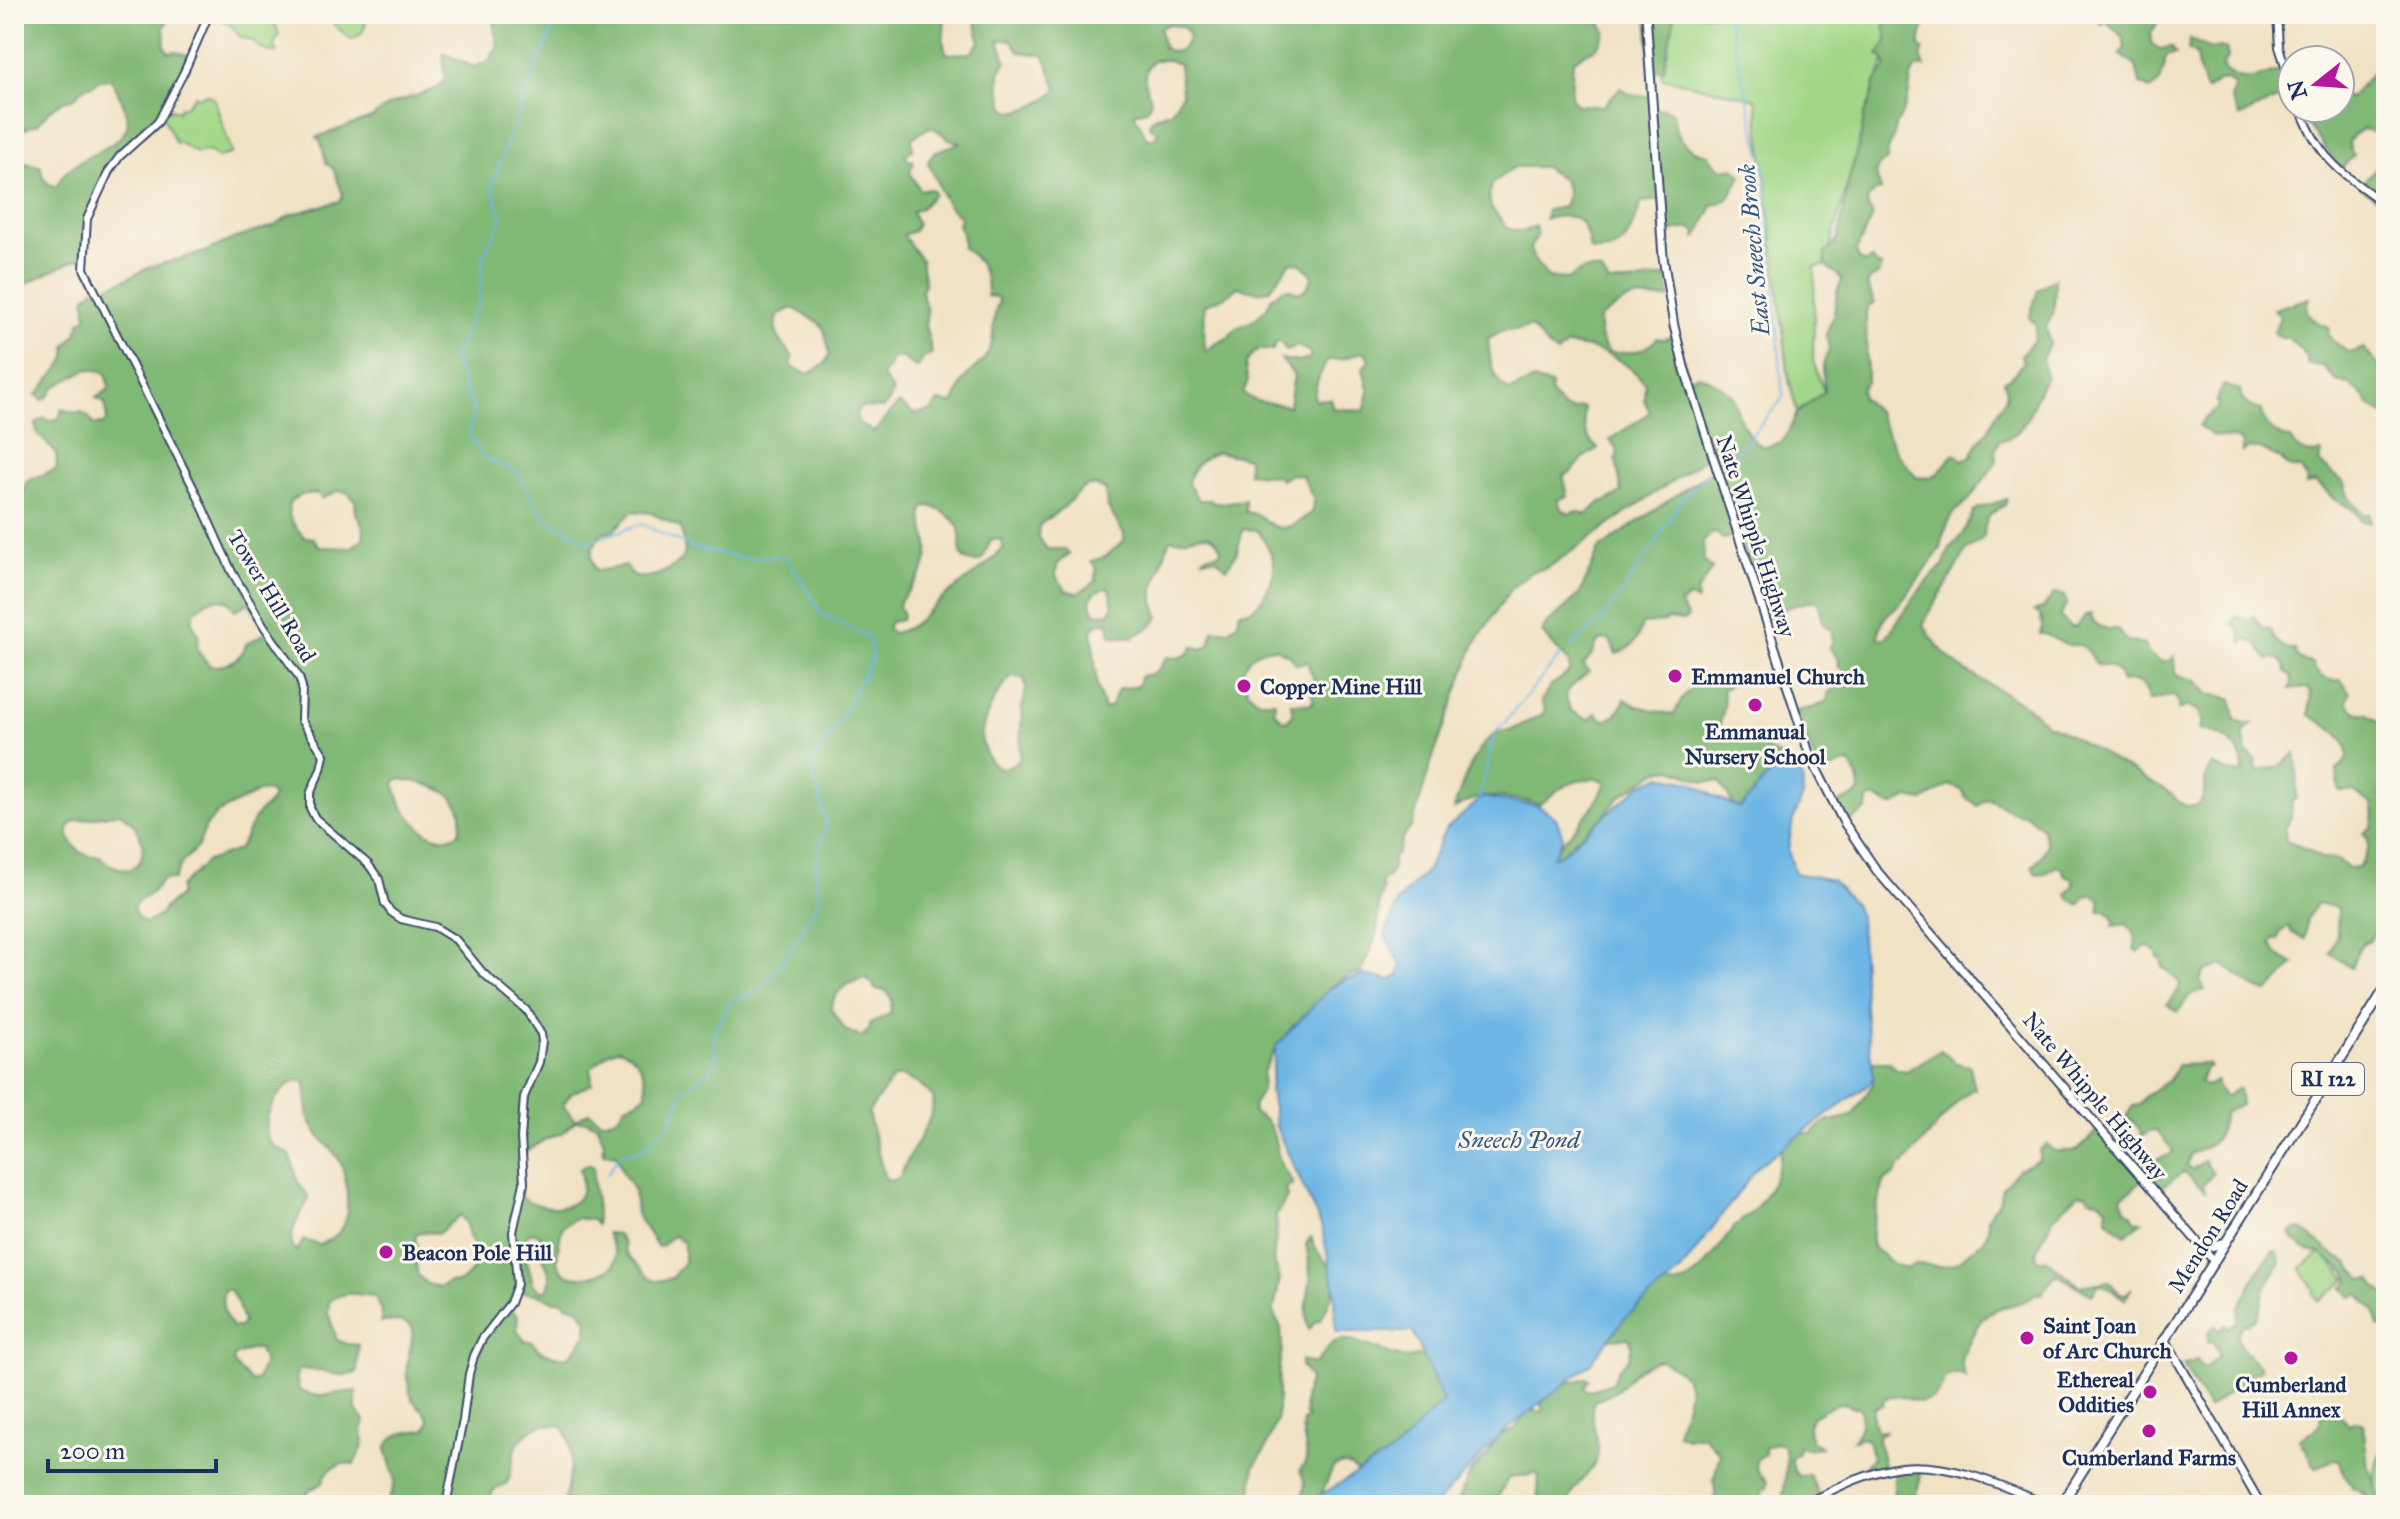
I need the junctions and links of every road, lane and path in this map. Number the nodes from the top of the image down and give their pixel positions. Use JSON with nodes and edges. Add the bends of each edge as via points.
{"nodes":[{"id":1,"x":209,"y":14,"type":"edge"},
{"id":2,"x":1646,"y":14,"type":"edge"},
{"id":3,"x":2277,"y":14,"type":"edge"},
{"id":4,"x":2279,"y":44,"type":"edge"},
{"id":5,"x":2307,"y":124,"type":"edge"},
{"id":6,"x":2386,"y":205,"type":"edge"},
{"id":7,"x":2386,"y":989,"type":"edge"},
{"id":8,"x":2225,"y":1242,"type":"junction"},
{"id":9,"x":2199,"y":1244,"type":"junction"},
{"id":10,"x":2214,"y":1261,"type":"junction"},
{"id":11,"x":2162,"y":1342,"type":"junction"},
{"id":12,"x":446,"y":1505,"type":"edge"},
{"id":13,"x":1804,"y":1505,"type":"edge"},
{"id":14,"x":2049,"y":1505,"type":"edge"},
{"id":15,"x":2061,"y":1505,"type":"edge"},
{"id":16,"x":2261,"y":1505,"type":"edge"}],
"edges":[{"from":1,"to":12,"type":"street","name":"Tower Hill Road","via":[[158,122],[109,171],[87,219],[84,269],[232,572],[302,681],[301,720],[324,755],[310,794],[315,818],[368,864],[391,912],[456,940],[483,973],[526,1010],[541,1034],[539,1062],[524,1097],[524,1183],[513,1232],[517,1284],[474,1356]]},
{"from":2,"to":9,"type":"main road","name":"Nate Whipple Highway","via":[[1663,257],[1674,326],[1810,756],[1843,821],[1877,871]]},
{"from":3,"to":4,"type":"street"},
{"from":5,"to":6,"type":"street","via":[[2324,156]]},
{"from":7,"to":8,"type":"main road","name":"Mendon Road","number":"RI 122"},
{"from":8,"to":9,"type":"main road"},
{"from":8,"to":10,"type":"main road","name":"Mendon Road","number":"RI 122"},
{"from":9,"to":10,"type":"main road","name":"Nate Whipple Highway"},
{"from":10,"to":11,"type":"main road","name":"Mendon Road","number":"RI 122"},
{"from":11,"to":15,"type":"main road","name":"Mendon Road","number":"RI 122"},
{"from":11,"to":16,"type":"main road"},
{"from":13,"to":14,"type":"street","via":[[1875,1473],[1917,1467],[1962,1473]]}]}
